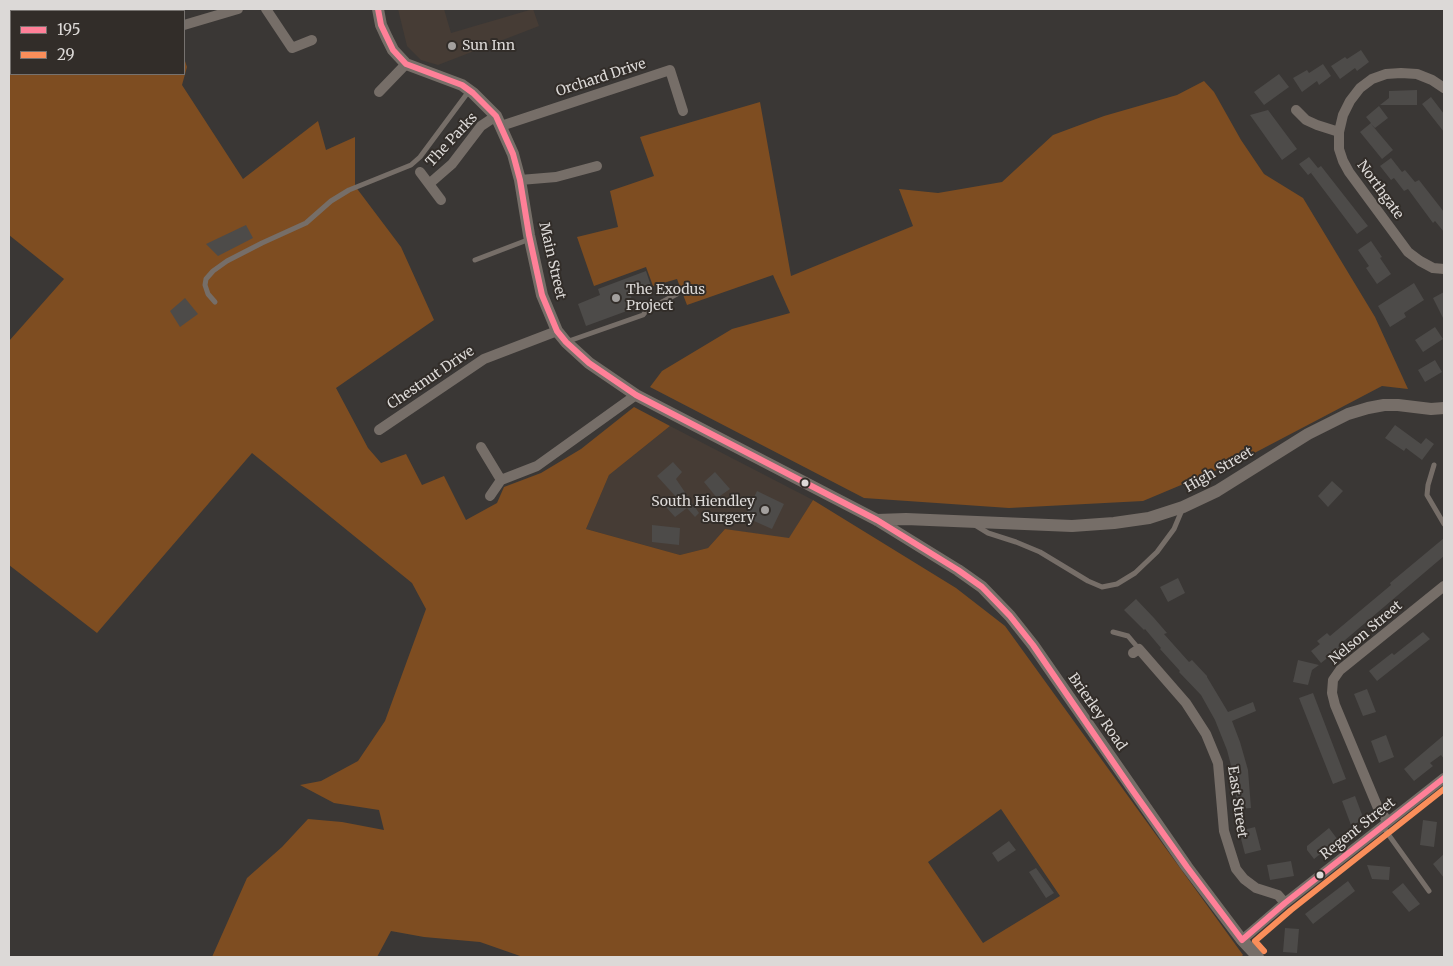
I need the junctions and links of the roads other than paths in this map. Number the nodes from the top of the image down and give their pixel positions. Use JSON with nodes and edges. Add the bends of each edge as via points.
{"nodes":[{"id":1,"x":238,"y":9,"type":"edge"},
{"id":2,"x":266,"y":9,"type":"edge"},
{"id":3,"x":378,"y":9,"type":"edge"},
{"id":4,"x":185,"y":25,"type":"edge"},
{"id":5,"x":312,"y":40,"type":"dead end"},
{"id":6,"x":406,"y":64,"type":"junction"},
{"id":7,"x":1444,"y":88,"type":"edge"},
{"id":8,"x":469,"y":90,"type":"junction"},
{"id":9,"x":379,"y":92,"type":"dead end"},
{"id":10,"x":1296,"y":110,"type":"dead end"},
{"id":11,"x":683,"y":111,"type":"dead end"},
{"id":12,"x":498,"y":121,"type":"junction"},
{"id":13,"x":1339,"y":132,"type":"junction"},
{"id":14,"x":597,"y":166,"type":"dead end"},
{"id":15,"x":420,"y":172,"type":"dead end"},
{"id":16,"x":520,"y":180,"type":"junction"},
{"id":17,"x":429,"y":184,"type":"junction"},
{"id":18,"x":441,"y":200,"type":"dead end"},
{"id":19,"x":530,"y":238,"type":"junction"},
{"id":20,"x":474,"y":260,"type":"dead end"},
{"id":21,"x":1444,"y":269,"type":"edge"},
{"id":22,"x":677,"y":294,"type":"dead end"},
{"id":23,"x":215,"y":302,"type":"dead end"},
{"id":24,"x":557,"y":331,"type":"junction"},
{"id":25,"x":566,"y":342,"type":"junction"},
{"id":26,"x":636,"y":395,"type":"junction"},
{"id":27,"x":1444,"y":408,"type":"edge"},
{"id":28,"x":379,"y":430,"type":"dead end"},
{"id":29,"x":481,"y":447,"type":"dead end"},
{"id":30,"x":1434,"y":465,"type":"dead end"},
{"id":31,"x":501,"y":480,"type":"junction"},
{"id":32,"x":490,"y":496,"type":"dead end"},
{"id":33,"x":1183,"y":507,"type":"junction"},
{"id":34,"x":877,"y":520,"type":"junction"},
{"id":35,"x":970,"y":522,"type":"junction"},
{"id":36,"x":1444,"y":524,"type":"edge"},
{"id":37,"x":1443,"y":590,"type":"edge"},
{"id":38,"x":1113,"y":632,"type":"dead end"},
{"id":39,"x":1136,"y":651,"type":"joint"},
{"id":40,"x":1444,"y":778,"type":"edge"},
{"id":41,"x":1385,"y":825,"type":"junction"},
{"id":42,"x":1429,"y":891,"type":"dead end"},
{"id":43,"x":1285,"y":904,"type":"junction"},
{"id":44,"x":1242,"y":940,"type":"junction"},
{"id":45,"x":1258,"y":957,"type":"edge"}],
"edges":[{"from":1,"to":4,"type":"street"},
{"from":2,"to":5,"type":"street","via":[[292,48]]},
{"from":3,"to":6,"type":"street","via":[[381,25],[393,50]]},
{"from":6,"to":8,"type":"street","name":"Main Street"},
{"from":6,"to":9,"type":"street"},
{"from":7,"to":13,"type":"street","name":"Northgate","via":[[1417,74],[1386,74],[1372,79],[1350,101]]},
{"from":8,"to":12,"type":"street","name":"Main Street"},
{"from":8,"to":23,"type":"lane","via":[[411,165],[348,190],[306,223],[213,271],[205,286]]},
{"from":10,"to":13,"type":"street","via":[[1306,120]]},
{"from":11,"to":12,"type":"street","name":"Orchard Drive","via":[[670,70]]},
{"from":12,"to":16,"type":"street","name":"Main Street","via":[[513,154]]},
{"from":12,"to":17,"type":"street","name":"The Parks","via":[[481,126],[452,164]]},
{"from":13,"to":21,"type":"street","name":"Northgate","via":[[1339,149],[1349,172],[1408,252],[1433,268]]},
{"from":14,"to":16,"type":"street","via":[[556,177]]},
{"from":15,"to":17,"type":"street","name":"The Parks"},
{"from":16,"to":19,"type":"street","name":"Main Street"},
{"from":17,"to":18,"type":"street","name":"The Parks"},
{"from":19,"to":20,"type":"lane"},
{"from":19,"to":24,"type":"street","name":"Main Street","via":[[542,295]]},
{"from":22,"to":25,"type":"lane","via":[[646,310],[643,316]]},
{"from":24,"to":25,"type":"street","name":"Main Street"},
{"from":24,"to":28,"type":"street","name":"Chestnut Drive","via":[[484,359]]},
{"from":25,"to":26,"type":"street","name":"Main Street","via":[[589,363]]},
{"from":26,"to":31,"type":"street","via":[[537,466]]},
{"from":26,"to":34,"type":"street","name":"Main Street"},
{"from":27,"to":33,"type":"street","name":"High Street","via":[[1384,405],[1348,414],[1308,434],[1217,491]]},
{"from":29,"to":31,"type":"street"},
{"from":30,"to":36,"type":"lane","via":[[1427,495]]},
{"from":31,"to":32,"type":"street"},
{"from":33,"to":35,"type":"street","name":"High Street","via":[[1149,518],[1098,524],[1054,526]]},
{"from":33,"to":35,"type":"lane","via":[[1174,529],[1157,552],[1135,573],[1117,584],[1102,587],[1040,552]]},
{"from":34,"to":35,"type":"street","name":"High Street"},
{"from":34,"to":44,"type":"street","name":"Brierley Road","via":[[982,587],[1010,616]]},
{"from":37,"to":41,"type":"street","name":"Nelson Street","via":[[1340,670],[1333,680],[1335,704]]},
{"from":38,"to":39,"type":"lane","via":[[1128,636]]},
{"from":39,"to":43,"type":"street","name":"East Street","via":[[1186,703],[1206,734],[1218,764],[1224,831],[1236,869],[1256,888],[1278,895]]},
{"from":40,"to":41,"type":"street","name":"Regent Street"},
{"from":41,"to":42,"type":"lane"},
{"from":41,"to":43,"type":"street","name":"Regent Street"},
{"from":43,"to":44,"type":"street","name":"Regent Street"},
{"from":44,"to":45,"type":"street","name":"Brierley Road"}]}
